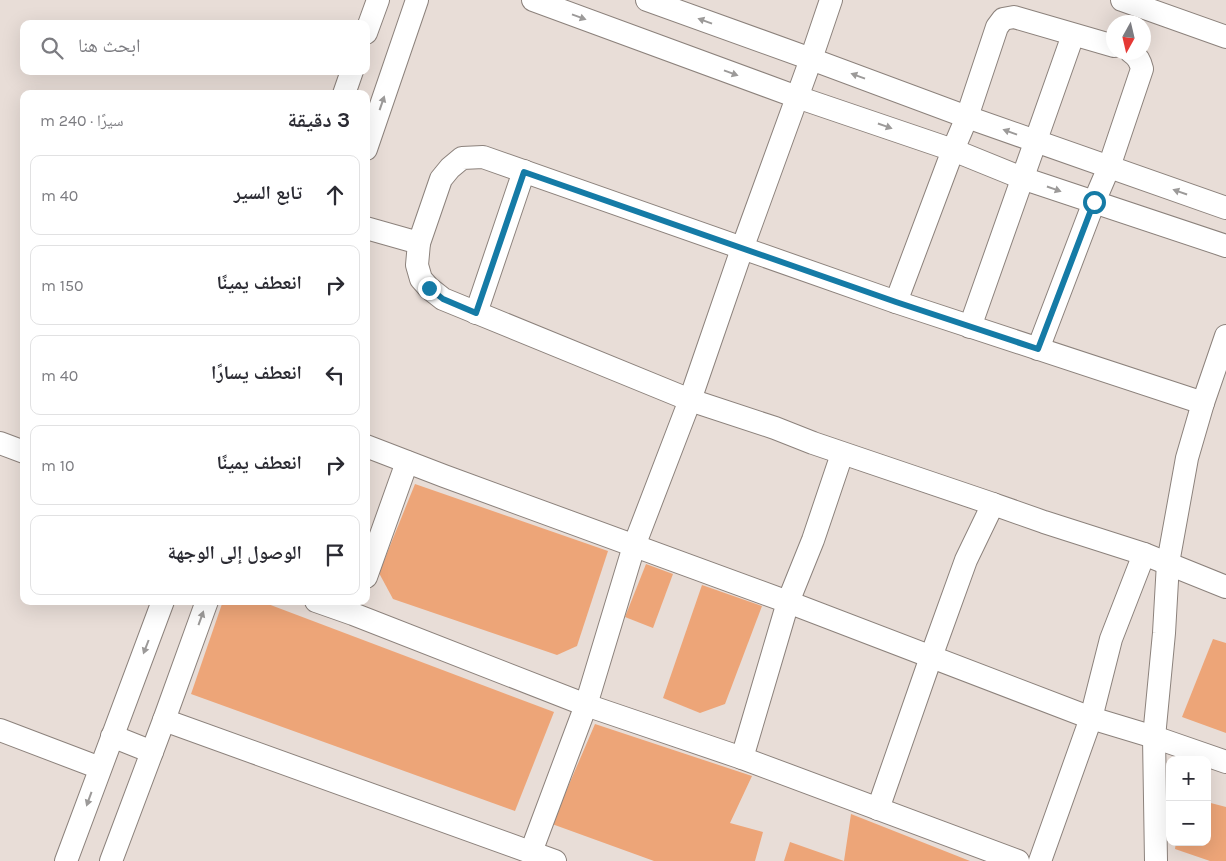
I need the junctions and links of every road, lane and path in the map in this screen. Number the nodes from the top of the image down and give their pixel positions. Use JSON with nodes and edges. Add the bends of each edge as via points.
{"nodes":[{"id":1,"x":378,"y":0,"type":"edge"},
{"id":2,"x":417,"y":0,"type":"edge"},
{"id":3,"x":533,"y":0,"type":"edge"},
{"id":4,"x":646,"y":0,"type":"edge"},
{"id":5,"x":831,"y":0,"type":"edge"},
{"id":6,"x":1122,"y":0,"type":"edge"},
{"id":7,"x":370,"y":22,"type":"edge"},
{"id":8,"x":1073,"y":34,"type":"junction"},
{"id":9,"x":1226,"y":36,"type":"edge"},
{"id":10,"x":1106,"y":44,"type":"edge"},
{"id":11,"x":812,"y":59,"type":"junction"},
{"id":12,"x":1139,"y":60,"type":"edge"},
{"id":13,"x":351,"y":75,"type":"edge"},
{"id":14,"x":345,"y":90,"type":"edge"},
{"id":15,"x":797,"y":97,"type":"junction"},
{"id":16,"x":967,"y":117,"type":"junction"},
{"id":17,"x":370,"y":138,"type":"edge"},
{"id":18,"x":1035,"y":141,"type":"junction"},
{"id":19,"x":953,"y":150,"type":"junction"},
{"id":20,"x":1109,"y":167,"type":"junction"},
{"id":21,"x":524,"y":172,"type":"junction"},
{"id":22,"x":1022,"y":178,"type":"junction"},
{"id":23,"x":1094,"y":202,"type":"junction"},
{"id":24,"x":1226,"y":208,"type":"edge"},
{"id":25,"x":370,"y":229,"type":"edge"},
{"id":26,"x":420,"y":243,"type":"junction"},
{"id":27,"x":1226,"y":246,"type":"edge"},
{"id":28,"x":742,"y":249,"type":"junction"},
{"id":29,"x":896,"y":302,"type":"junction"},
{"id":30,"x":476,"y":313,"type":"junction"},
{"id":31,"x":970,"y":327,"type":"junction"},
{"id":32,"x":1226,"y":336,"type":"edge"},
{"id":33,"x":1038,"y":349,"type":"junction"},
{"id":34,"x":690,"y":400,"type":"junction"},
{"id":35,"x":1203,"y":404,"type":"junction"},
{"id":36,"x":0,"y":443,"type":"edge"},
{"id":37,"x":370,"y":448,"type":"edge"},
{"id":38,"x":20,"y":450,"type":"edge"},
{"id":39,"x":842,"y":454,"type":"junction"},
{"id":40,"x":407,"y":462,"type":"junction"},
{"id":41,"x":993,"y":504,"type":"junction"},
{"id":42,"x":634,"y":546,"type":"junction"},
{"id":43,"x":1144,"y":554,"type":"junction"},
{"id":44,"x":1168,"y":563,"type":"junction"},
{"id":45,"x":370,"y":566,"type":"edge"},
{"id":46,"x":1226,"y":587,"type":"edge"},
{"id":47,"x":788,"y":602,"type":"junction"},
{"id":48,"x":161,"y":605,"type":"edge"},
{"id":49,"x":206,"y":605,"type":"edge"},
{"id":50,"x":339,"y":605,"type":"edge"},
{"id":51,"x":356,"y":608,"type":"edge"},
{"id":52,"x":931,"y":657,"type":"junction"},
{"id":53,"x":586,"y":705,"type":"junction"},
{"id":54,"x":1091,"y":718,"type":"junction"},
{"id":55,"x":164,"y":720,"type":"junction"},
{"id":56,"x":0,"y":730,"type":"edge"},
{"id":57,"x":112,"y":736,"type":"junction"},
{"id":58,"x":1154,"y":737,"type":"junction"},
{"id":59,"x":152,"y":752,"type":"junction"},
{"id":60,"x":742,"y":758,"type":"junction"},
{"id":61,"x":1226,"y":762,"type":"edge"},
{"id":62,"x":100,"y":768,"type":"junction"},
{"id":63,"x":878,"y":809,"type":"junction"},
{"id":64,"x":531,"y":852,"type":"junction"},
{"id":65,"x":66,"y":861,"type":"edge"},
{"id":66,"x":111,"y":861,"type":"edge"},
{"id":67,"x":555,"y":861,"type":"edge"},
{"id":68,"x":1018,"y":861,"type":"edge"},
{"id":69,"x":1040,"y":861,"type":"edge"},
{"id":70,"x":1156,"y":861,"type":"edge"}],
"edges":[{"from":1,"to":7,"type":"street"},
{"from":17,"to":2,"type":"street","one_way":true},
{"from":3,"to":15,"type":"street","one_way":true},
{"from":11,"to":4,"type":"street","one_way":true},
{"from":5,"to":11,"type":"street"},
{"from":6,"to":9,"type":"street"},
{"from":8,"to":10,"type":"street"},
{"from":8,"to":16,"type":"street","via":[[1014,17],[1003,20],[997,27]]},
{"from":8,"to":18,"type":"street"},
{"from":11,"to":15,"type":"street"},
{"from":16,"to":11,"type":"street","one_way":true},
{"from":12,"to":20,"type":"street","via":[[1142,69]]},
{"from":13,"to":14,"type":"street"},
{"from":15,"to":19,"type":"street","one_way":true},
{"from":15,"to":28,"type":"street"},
{"from":18,"to":16,"type":"street","one_way":true},
{"from":16,"to":19,"type":"street"},
{"from":18,"to":20,"type":"street"},
{"from":18,"to":22,"type":"street"},
{"from":19,"to":22,"type":"street"},
{"from":19,"to":29,"type":"street"},
{"from":20,"to":23,"type":"street"},
{"from":24,"to":20,"type":"street","one_way":true},
{"from":21,"to":26,"type":"street","via":[[483,157],[462,158],[441,179]]},
{"from":21,"to":28,"type":"street"},
{"from":21,"to":30,"type":"street"},
{"from":22,"to":23,"type":"street","one_way":true},
{"from":22,"to":31,"type":"street"},
{"from":23,"to":27,"type":"street"},
{"from":23,"to":33,"type":"street"},
{"from":25,"to":26,"type":"street"},
{"from":26,"to":30,"type":"street","via":[[417,264],[421,279],[443,299]]},
{"from":28,"to":29,"type":"street"},
{"from":28,"to":34,"type":"street"},
{"from":29,"to":31,"type":"street"},
{"from":30,"to":34,"type":"street"},
{"from":31,"to":33,"type":"street"},
{"from":32,"to":35,"type":"street"},
{"from":33,"to":35,"type":"street"},
{"from":34,"to":39,"type":"street"},
{"from":34,"to":42,"type":"street"},
{"from":35,"to":44,"type":"street","via":[[1188,458]]},
{"from":36,"to":38,"type":"street"},
{"from":37,"to":40,"type":"street"},
{"from":39,"to":41,"type":"street"},
{"from":39,"to":47,"type":"street"},
{"from":40,"to":42,"type":"street"},
{"from":40,"to":45,"type":"street"},
{"from":41,"to":43,"type":"street"},
{"from":41,"to":52,"type":"street","via":[[966,560]]},
{"from":42,"to":47,"type":"street"},
{"from":42,"to":53,"type":"street"},
{"from":43,"to":44,"type":"street"},
{"from":43,"to":54,"type":"street","via":[[1111,639]]},
{"from":44,"to":46,"type":"street"},
{"from":44,"to":58,"type":"street"},
{"from":47,"to":52,"type":"street"},
{"from":47,"to":60,"type":"street"},
{"from":48,"to":57,"type":"street","one_way":true},
{"from":55,"to":49,"type":"street","one_way":true},
{"from":50,"to":51,"type":"street"},
{"from":51,"to":53,"type":"street"},
{"from":52,"to":54,"type":"street"},
{"from":52,"to":63,"type":"street"},
{"from":53,"to":60,"type":"street"},
{"from":53,"to":64,"type":"street"},
{"from":54,"to":58,"type":"street"},
{"from":54,"to":69,"type":"street"},
{"from":55,"to":59,"type":"street"},
{"from":55,"to":64,"type":"street"},
{"from":56,"to":62,"type":"street"},
{"from":57,"to":59,"type":"street"},
{"from":57,"to":62,"type":"street"},
{"from":58,"to":61,"type":"street"},
{"from":58,"to":70,"type":"street"},
{"from":59,"to":66,"type":"street"},
{"from":60,"to":63,"type":"street"},
{"from":62,"to":65,"type":"street","one_way":true},
{"from":63,"to":68,"type":"street"},
{"from":64,"to":67,"type":"street"}]}
